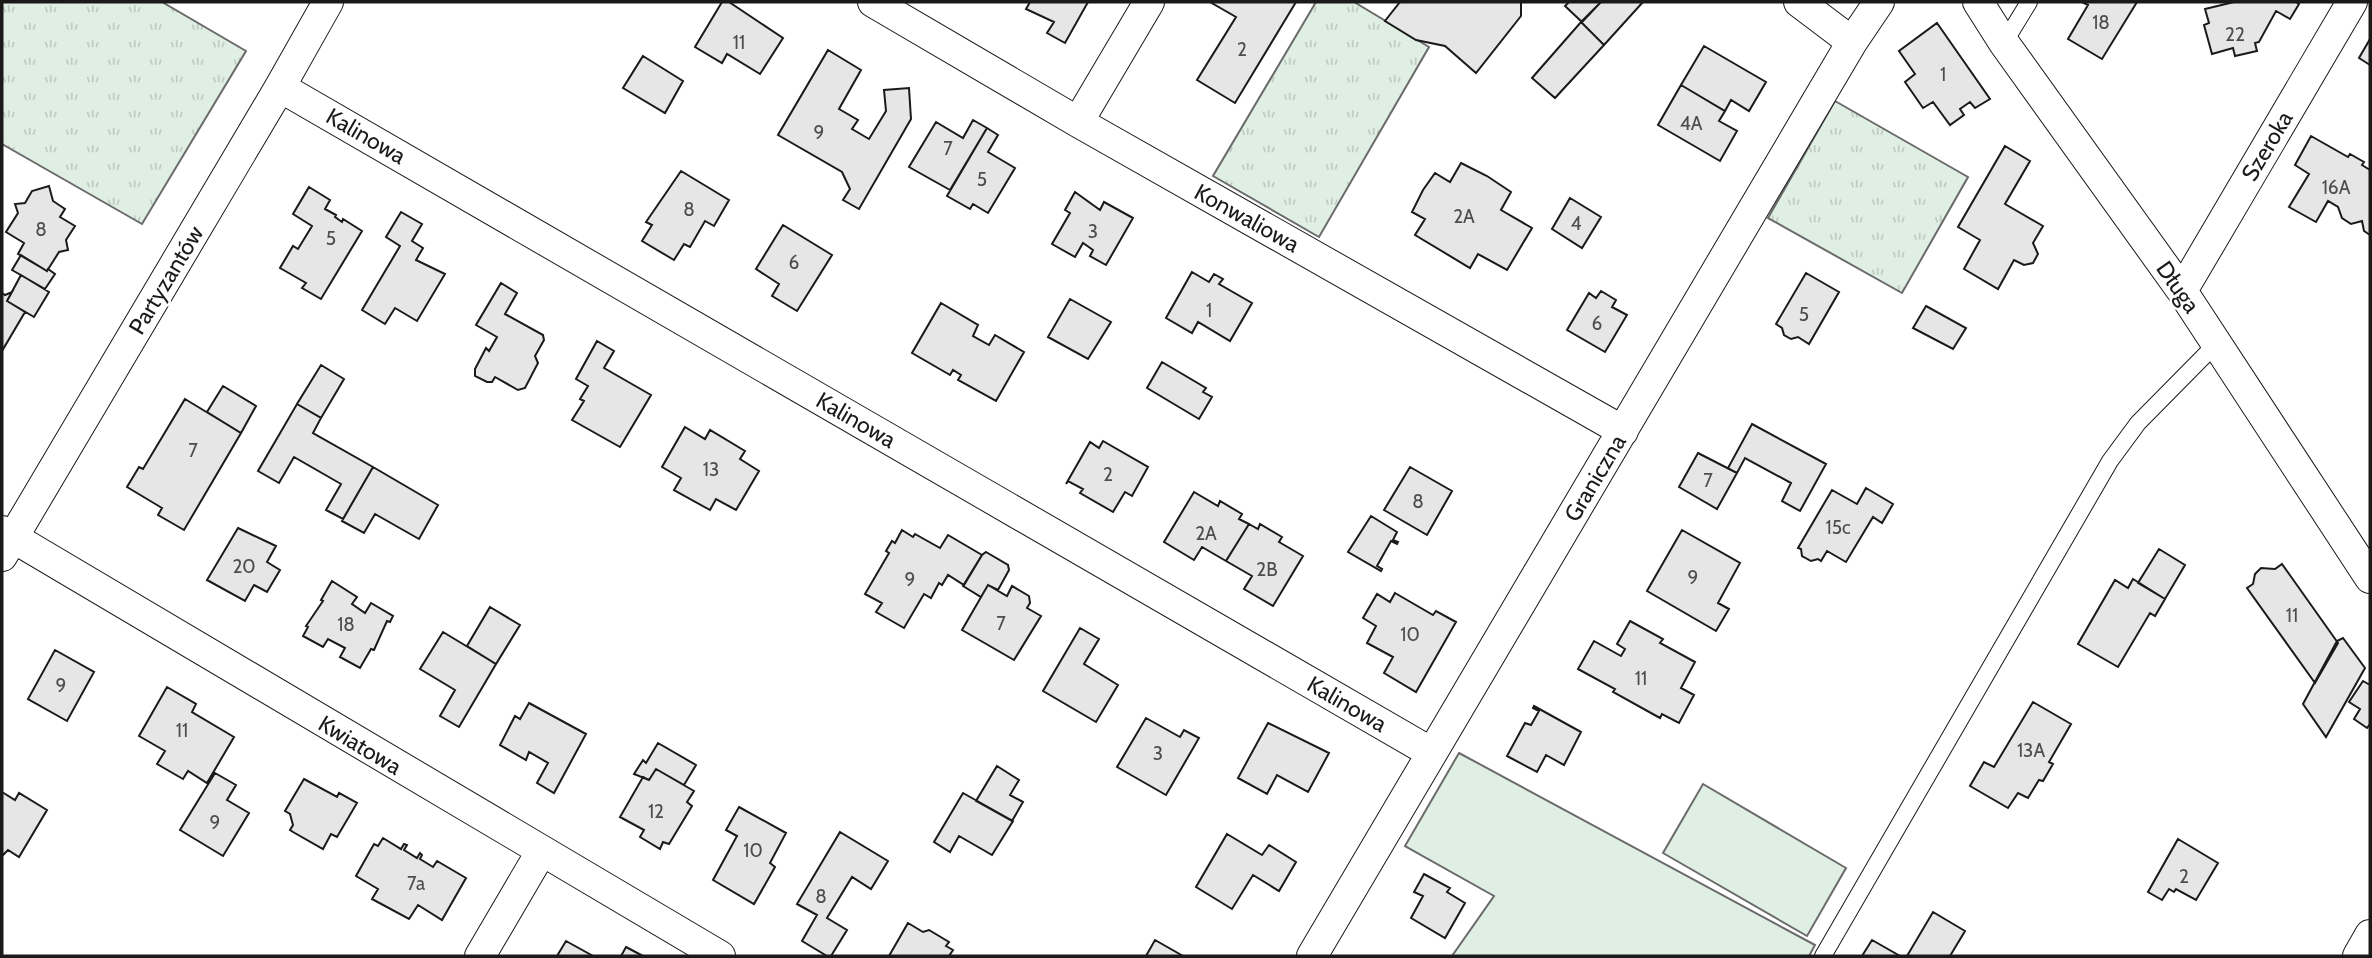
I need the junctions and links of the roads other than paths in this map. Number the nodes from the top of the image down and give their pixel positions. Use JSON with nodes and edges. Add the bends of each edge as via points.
{"nodes":[{"id":1,"x":328,"y":2,"type":"edge"},
{"id":2,"x":873,"y":2,"type":"edge"},
{"id":3,"x":1149,"y":2,"type":"edge"},
{"id":4,"x":1799,"y":2,"type":"edge"},
{"id":5,"x":1879,"y":2,"type":"edge"},
{"id":6,"x":1978,"y":2,"type":"edge"},
{"id":7,"x":2029,"y":2,"type":"edge"},
{"id":8,"x":2352,"y":2,"type":"edge"},
{"id":9,"x":1852,"y":42,"type":"junction"},
{"id":10,"x":2004,"y":43,"type":"junction"},
{"id":11,"x":280,"y":87,"type":"junction"},
{"id":12,"x":1078,"y":122,"type":"junction"},
{"id":13,"x":2182,"y":291,"type":"junction"},
{"id":14,"x":2216,"y":344,"type":"junction"},
{"id":15,"x":1623,"y":431,"type":"junction"},
{"id":16,"x":5,"y":542,"type":"edge"},
{"id":17,"x":2370,"y":578,"type":"edge"},
{"id":18,"x":1432,"y":754,"type":"junction"},
{"id":19,"x":541,"y":852,"type":"junction"},
{"id":20,"x":2370,"y":935,"type":"edge"},
{"id":21,"x":480,"y":956,"type":"edge"},
{"id":22,"x":720,"y":956,"type":"edge"},
{"id":23,"x":1312,"y":956,"type":"edge"},
{"id":24,"x":1823,"y":956,"type":"edge"},
{"id":25,"x":2358,"y":956,"type":"edge"}],
"edges":[{"from":1,"to":11,"type":"street","name":"Partyzantów"},
{"from":2,"to":12,"type":"street","name":"Konwaliowa"},
{"from":3,"to":12,"type":"street"},
{"from":4,"to":9,"type":"street"},
{"from":5,"to":9,"type":"street","name":"Graniczna"},
{"from":6,"to":10,"type":"street","name":"Długa"},
{"from":7,"to":10,"type":"lane"},
{"from":8,"to":13,"type":"street","name":"Szeroka"},
{"from":9,"to":15,"type":"street","name":"Graniczna"},
{"from":10,"to":13,"type":"street","name":"Długa"},
{"from":11,"to":16,"type":"street","name":"Partyzantów"},
{"from":11,"to":18,"type":"street","name":"Kalinowa"},
{"from":12,"to":15,"type":"street","name":"Konwaliowa"},
{"from":13,"to":14,"type":"street","name":"Długa"},
{"from":14,"to":17,"type":"street","name":"Długa"},
{"from":14,"to":24,"type":"lane","via":[[2138,423],[2110,461]]},
{"from":15,"to":18,"type":"street","name":"Graniczna"},
{"from":16,"to":19,"type":"street","name":"Kwiatowa"},
{"from":18,"to":23,"type":"street","name":"Graniczna"},
{"from":19,"to":21,"type":"street"},
{"from":19,"to":22,"type":"street","name":"Kwiatowa"},
{"from":20,"to":25,"type":"street"}]}
